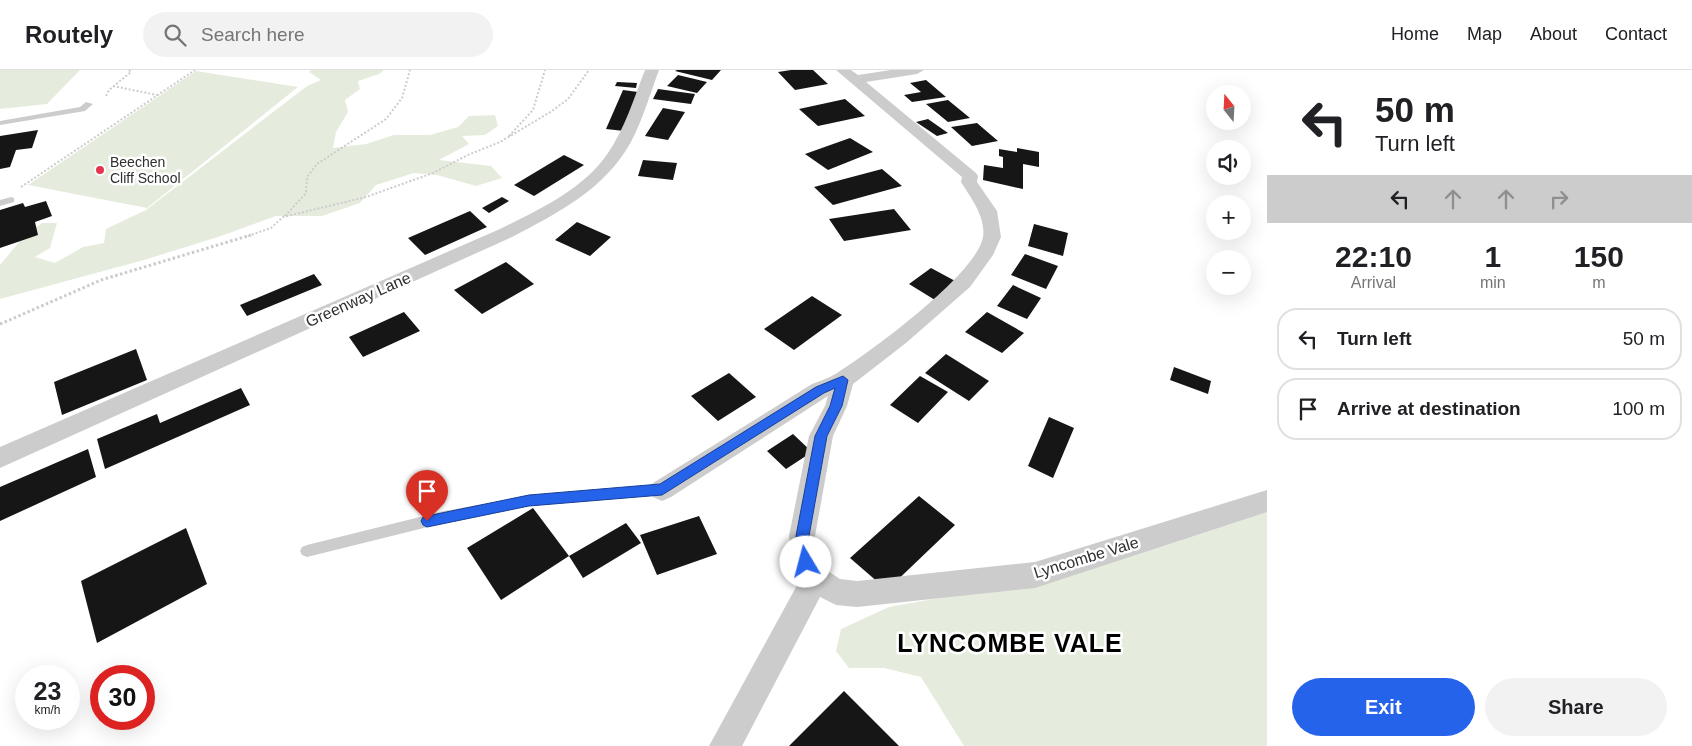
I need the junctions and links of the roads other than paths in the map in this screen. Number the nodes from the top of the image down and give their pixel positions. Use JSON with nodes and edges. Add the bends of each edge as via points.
{"nodes":[{"id":1,"x":652,"y":70,"type":"edge"},
{"id":2,"x":917,"y":70,"type":"edge"},
{"id":3,"x":848,"y":75,"type":"edge"},
{"id":4,"x":89,"y":104,"type":"road end"},
{"id":5,"x":0,"y":123,"type":"edge"},
{"id":6,"x":11,"y":200,"type":"road end"},
{"id":7,"x":0,"y":203,"type":"edge"},
{"id":8,"x":843,"y":380,"type":"junction"},
{"id":9,"x":0,"y":458,"type":"edge"},
{"id":10,"x":662,"y":490,"type":"joint"},
{"id":11,"x":1267,"y":501,"type":"edge"},
{"id":12,"x":307,"y":551,"type":"dead end"},
{"id":13,"x":815,"y":578,"type":"junction"},
{"id":14,"x":725,"y":746,"type":"edge"}],
"edges":[{"from":1,"to":9,"type":"street","name":"Greenway Lane","via":[[624,142],[601,173],[567,202],[506,233]]},
{"from":2,"to":3,"type":"street"},
{"from":3,"to":8,"type":"street","via":[[970,176],[969,182],[988,211],[992,237],[984,255],[963,283],[899,338]]},
{"from":4,"to":5,"type":"lane","via":[[82,109]]},
{"from":6,"to":7,"type":"lane"},
{"from":8,"to":10,"type":"street","via":[[820,390]]},
{"from":8,"to":13,"type":"street","via":[[836,406],[821,436],[802,536],[806,562]]},
{"from":10,"to":12,"type":"lane","via":[[529,501],[444,517]]},
{"from":11,"to":13,"type":"street","name":"Lyncombe Vale","via":[[1035,575],[857,594],[836,592]]},
{"from":13,"to":14,"type":"street"}]}
